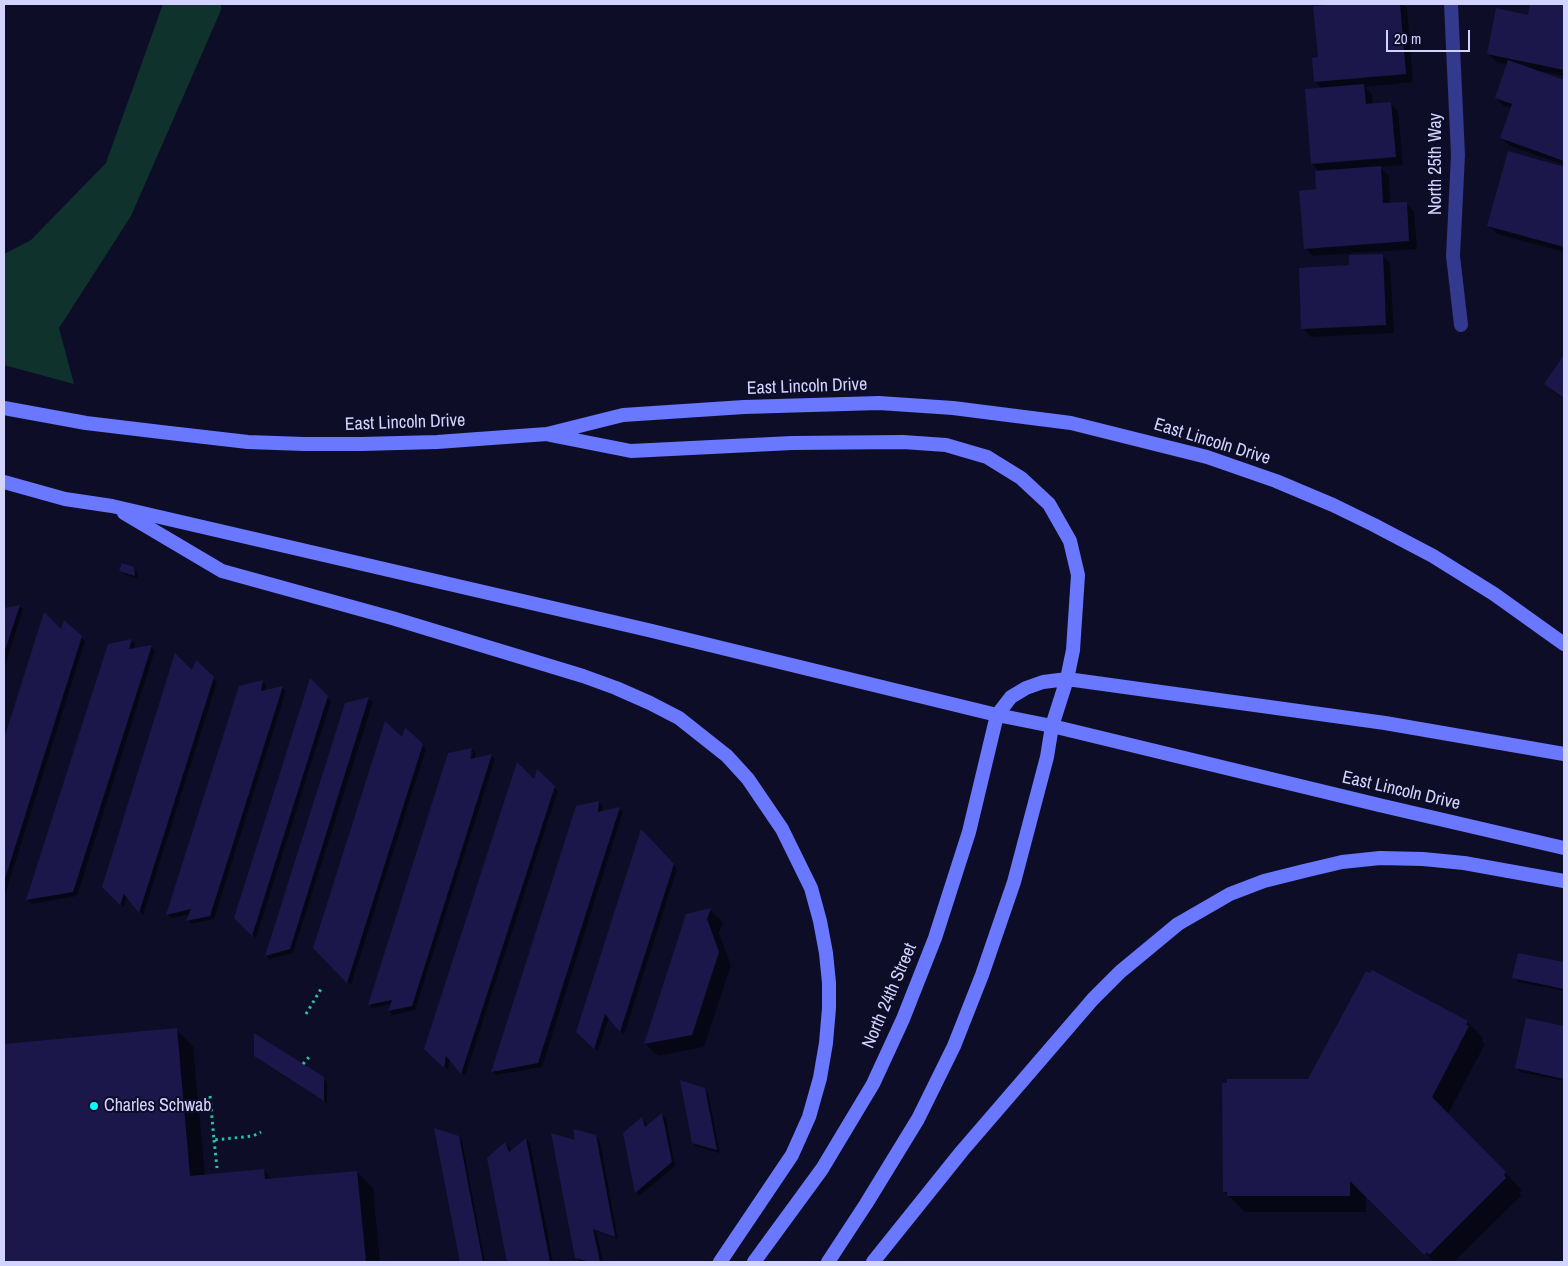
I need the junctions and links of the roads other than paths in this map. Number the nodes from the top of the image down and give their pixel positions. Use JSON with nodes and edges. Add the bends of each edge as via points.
{"nodes":[{"id":1,"x":1451,"y":4,"type":"edge"},
{"id":2,"x":1461,"y":325,"type":"dead end"},
{"id":3,"x":4,"y":408,"type":"edge"},
{"id":4,"x":547,"y":434,"type":"junction"},
{"id":5,"x":4,"y":482,"type":"edge"},
{"id":6,"x":112,"y":506,"type":"junction"},
{"id":7,"x":1564,"y":644,"type":"edge"},
{"id":8,"x":1067,"y":679,"type":"junction"},
{"id":9,"x":997,"y":715,"type":"junction"},
{"id":10,"x":1052,"y":726,"type":"junction"},
{"id":11,"x":1564,"y":754,"type":"edge"},
{"id":12,"x":1564,"y":848,"type":"edge"},
{"id":13,"x":1564,"y":881,"type":"edge"},
{"id":14,"x":720,"y":1262,"type":"edge"},
{"id":15,"x":754,"y":1262,"type":"edge"},
{"id":16,"x":828,"y":1262,"type":"edge"},
{"id":17,"x":873,"y":1262,"type":"edge"}],
"edges":[{"from":1,"to":2,"type":"street","name":"North 25th Way","via":[[1458,155],[1453,256]]},
{"from":3,"to":4,"type":"main road","name":"East Lincoln Drive","via":[[86,423],[248,442],[436,442]]},
{"from":4,"to":7,"type":"main road","name":"East Lincoln Drive","via":[[624,415],[879,404],[953,408],[1071,423],[1207,457],[1332,506],[1433,556]]},
{"from":4,"to":8,"type":"main road","via":[[631,451],[792,443],[902,442],[946,445],[987,457],[1021,478],[1049,504],[1070,540],[1078,575],[1073,650]]},
{"from":5,"to":6,"type":"main road","name":"East Lincoln Drive","via":[[65,499]]},
{"from":6,"to":9,"type":"main road","name":"East Lincoln Drive"},
{"from":6,"to":14,"type":"main road","via":[[222,571],[392,618],[583,676],[625,692],[678,718],[727,756],[748,779],[782,829],[811,888],[830,983],[826,1043],[809,1117],[792,1155]]},
{"from":8,"to":9,"type":"main road","via":[[1026,688],[1011,697]]},
{"from":8,"to":10,"type":"main road"},
{"from":8,"to":11,"type":"main road","via":[[1385,723]]},
{"from":9,"to":10,"type":"main road","name":"East Lincoln Drive"},
{"from":9,"to":15,"type":"main road","name":"North 24th Street","via":[[969,832],[935,938],[903,1019],[873,1084],[822,1169]]},
{"from":10,"to":12,"type":"main road","name":"East Lincoln Drive"},
{"from":10,"to":16,"type":"main road","via":[[1014,882],[954,1046],[918,1119]]},
{"from":13,"to":17,"type":"main road","via":[[1464,863],[1380,858],[1304,871],[1230,894],[1178,924],[1093,999],[962,1151]]}]}
